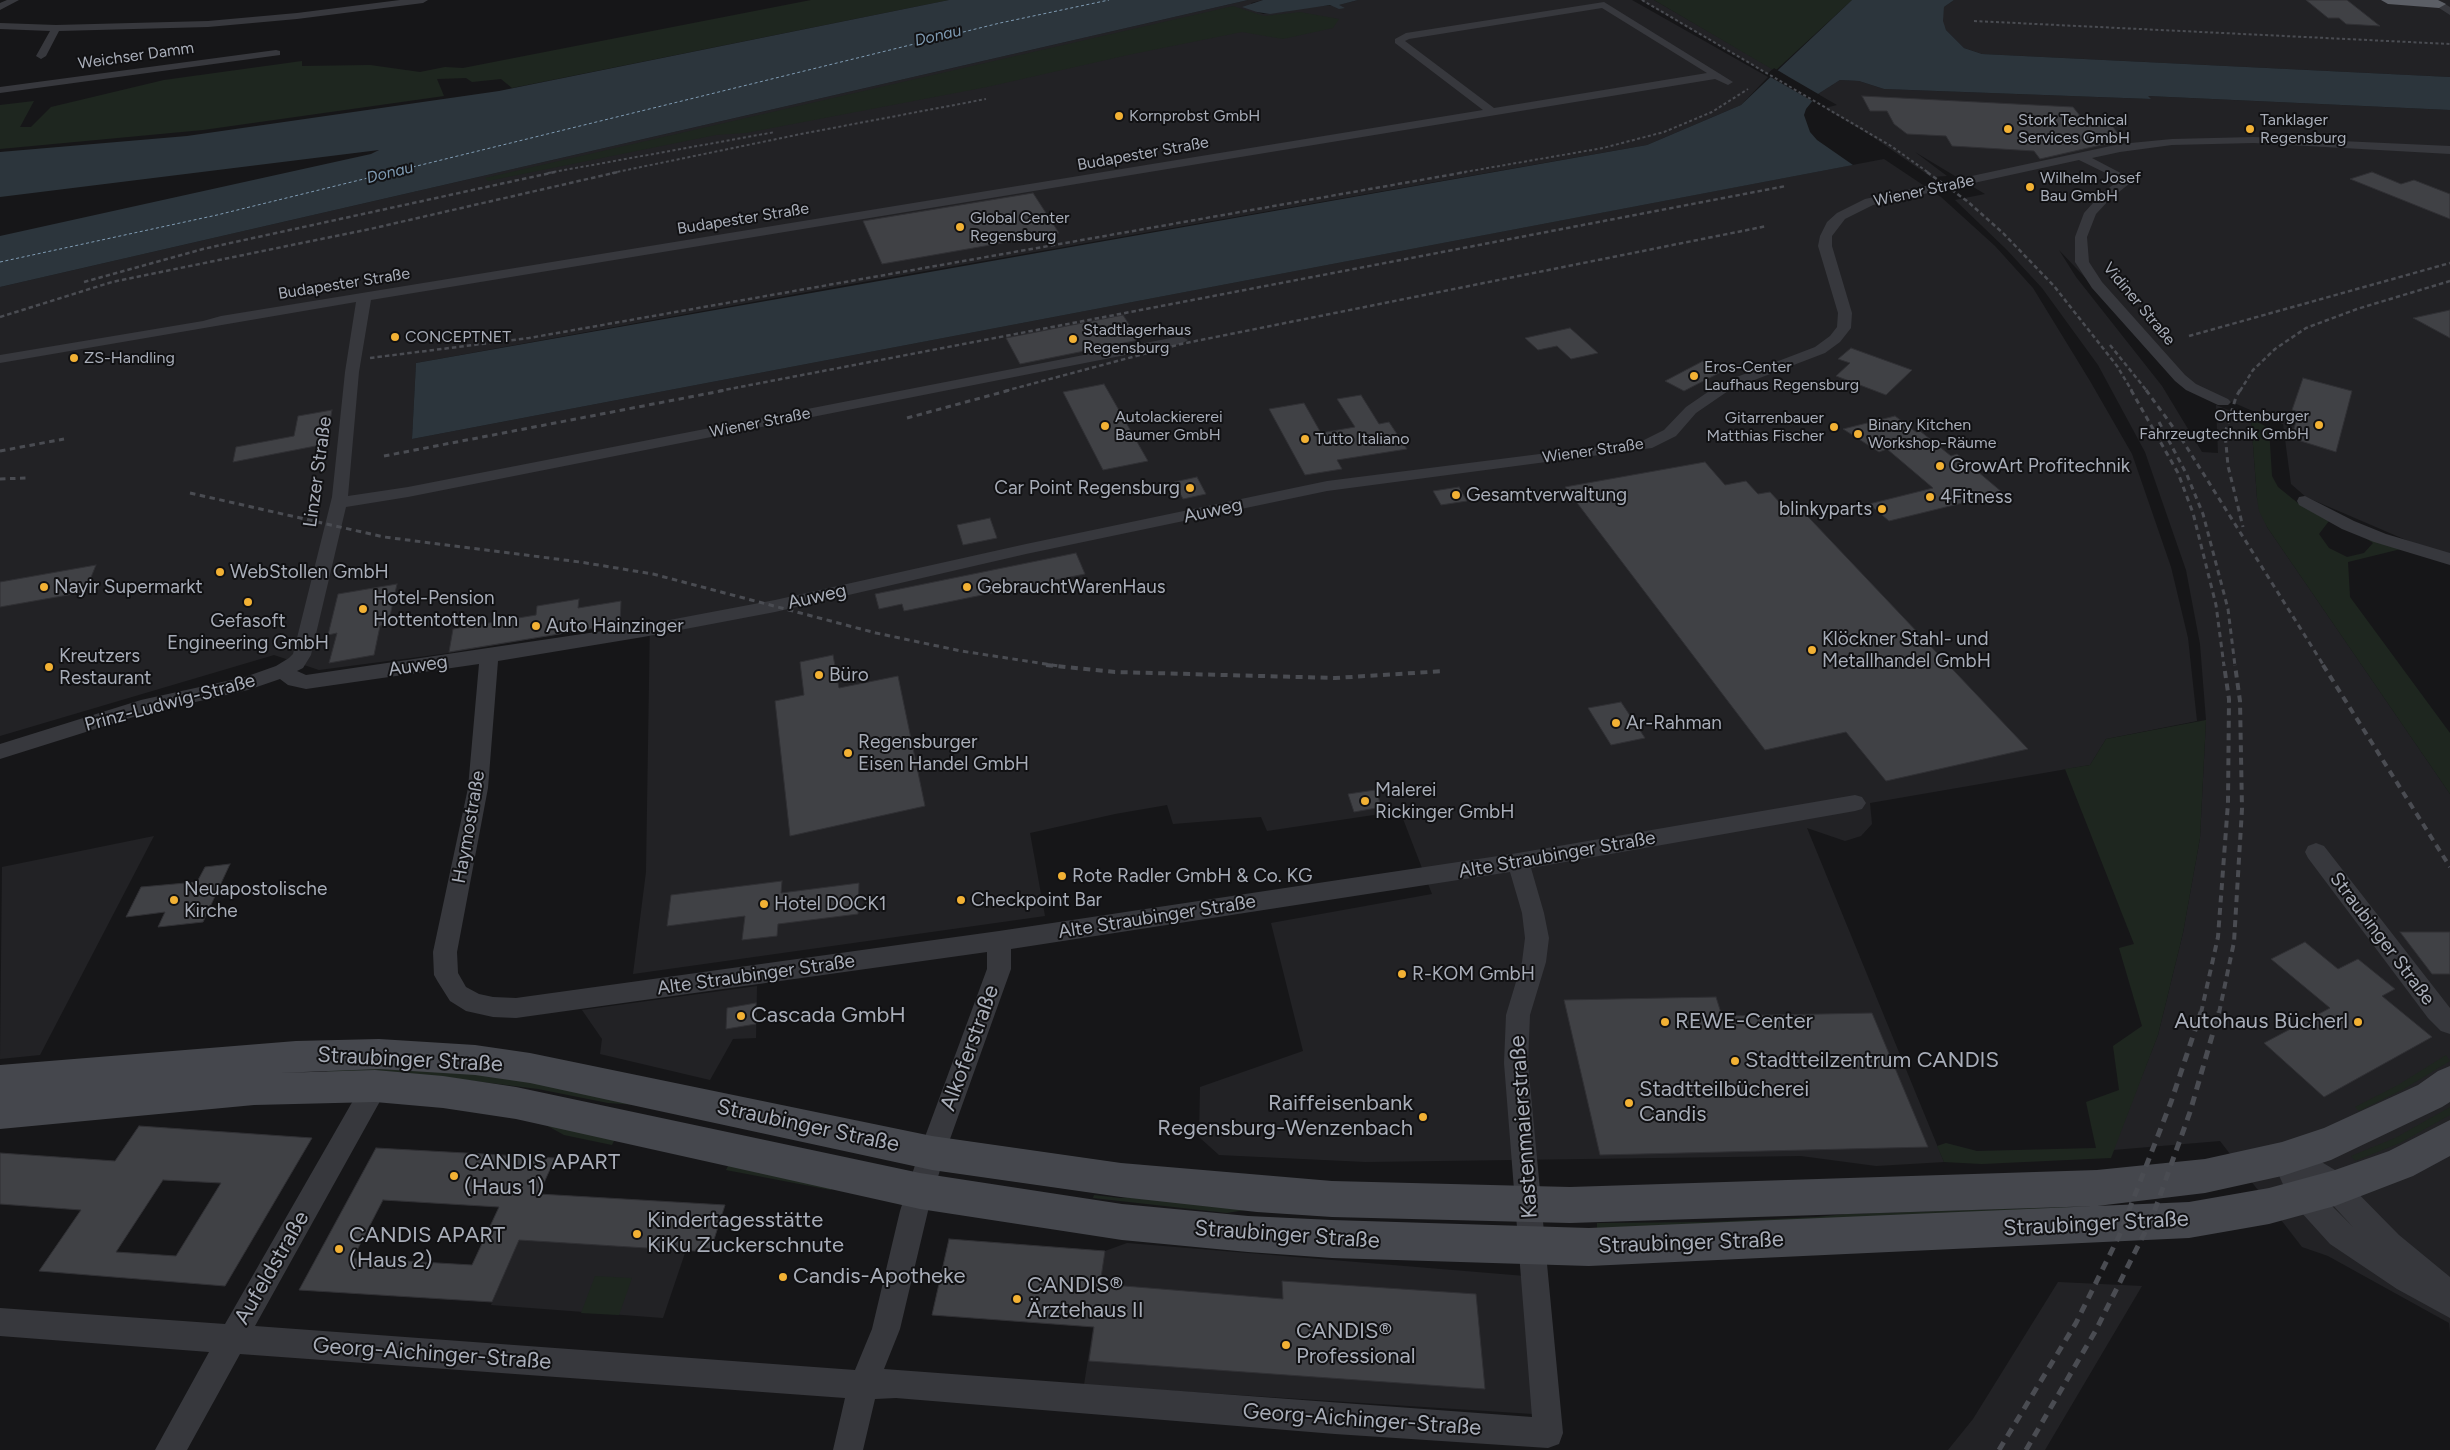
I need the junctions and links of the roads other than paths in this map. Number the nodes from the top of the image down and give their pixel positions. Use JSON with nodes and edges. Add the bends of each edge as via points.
{"nodes":[{"id":1,"x":14,"y":0,"type":"edge"},
{"id":2,"x":423,"y":0,"type":"edge"},
{"id":3,"x":2388,"y":0,"type":"edge"},
{"id":4,"x":0,"y":7,"type":"edge"},
{"id":5,"x":2446,"y":7,"type":"edge"},
{"id":6,"x":0,"y":26,"type":"edge"},
{"id":7,"x":56,"y":28,"type":"junction"},
{"id":8,"x":276,"y":53,"type":"dead end"},
{"id":9,"x":41,"y":56,"type":"dead end"},
{"id":10,"x":0,"y":90,"type":"edge"},
{"id":11,"x":1492,"y":112,"type":"junction"},
{"id":12,"x":2450,"y":150,"type":"edge"},
{"id":13,"x":2082,"y":157,"type":"junction"},
{"id":14,"x":364,"y":298,"type":"junction"},
{"id":15,"x":1181,"y":340,"type":"dead end"},
{"id":16,"x":0,"y":359,"type":"edge"},
{"id":17,"x":2222,"y":402,"type":"dead end"},
{"id":18,"x":1349,"y":483,"type":"joint"},
{"id":19,"x":2305,"y":501,"type":"dead end"},
{"id":20,"x":339,"y":503,"type":"junction"},
{"id":21,"x":2450,"y":559,"type":"edge"},
{"id":22,"x":489,"y":656,"type":"junction"},
{"id":23,"x":283,"y":671,"type":"junction"},
{"id":24,"x":0,"y":752,"type":"edge"},
{"id":25,"x":1855,"y":803,"type":"dead end"},
{"id":26,"x":2316,"y":852,"type":"dead end"},
{"id":27,"x":1518,"y":862,"type":"junction"},
{"id":28,"x":999,"y":941,"type":"junction"},
{"id":29,"x":458,"y":994,"type":"joint"},
{"id":30,"x":2450,"y":1023,"type":"edge"},
{"id":31,"x":0,"y":1081,"type":"edge"},
{"id":32,"x":2450,"y":1082,"type":"edge"},
{"id":33,"x":375,"y":1086,"type":"junction"},
{"id":34,"x":0,"y":1113,"type":"edge"},
{"id":35,"x":2450,"y":1137,"type":"edge"},
{"id":36,"x":932,"y":1153,"type":"junction"},
{"id":37,"x":2291,"y":1156,"type":"junction"},
{"id":38,"x":920,"y":1191,"type":"junction"},
{"id":39,"x":2320,"y":1193,"type":"junction"},
{"id":40,"x":1527,"y":1204,"type":"junction"},
{"id":41,"x":1532,"y":1246,"type":"junction"},
{"id":42,"x":2450,"y":1295,"type":"edge"},
{"id":43,"x":2450,"y":1304,"type":"edge"},
{"id":44,"x":0,"y":1322,"type":"edge"},
{"id":45,"x":231,"y":1340,"type":"junction"},
{"id":46,"x":863,"y":1385,"type":"junction"},
{"id":47,"x":1548,"y":1433,"type":"joint"},
{"id":48,"x":170,"y":1450,"type":"edge"},
{"id":49,"x":848,"y":1450,"type":"edge"}],
"edges":[{"from":1,"to":4,"type":"street"},
{"from":2,"to":7,"type":"street","via":[[249,21]]},
{"from":3,"to":5,"type":"highway"},
{"from":6,"to":7,"type":"street"},
{"from":7,"to":9,"type":"street"},
{"from":8,"to":10,"type":"street","name":"Weichser Damm"},
{"from":11,"to":11,"type":"street","name":"Budapester Straße","via":[[1402,44],[1401,38],[1604,5],[1723,79],[1693,79]]},
{"from":11,"to":14,"type":"street","name":"Budapester Straße"},
{"from":12,"to":13,"type":"street","name":"Wiener Straße","via":[[2225,139],[2148,144]]},
{"from":13,"to":17,"type":"street","name":"Vidiner Straße","via":[[2128,180],[2090,213],[2081,237],[2082,262],[2097,285],[2180,378]]},
{"from":13,"to":18,"type":"street","name":"Wiener Straße","via":[[1882,198],[1841,216],[1826,236],[1825,246],[1845,313],[1844,328],[1820,350],[1726,386],[1691,410],[1660,440],[1632,448]]},
{"from":14,"to":16,"type":"street","name":"Budapester Straße"},
{"from":14,"to":20,"type":"street","name":"Linzer Straße","via":[[352,372]]},
{"from":15,"to":20,"type":"street","name":"Wiener Straße"},
{"from":18,"to":22,"type":"street","name":"Auweg","via":[[1026,549],[775,606]]},
{"from":19,"to":21,"type":"street","via":[[2380,538]]},
{"from":20,"to":23,"type":"street","name":"Linzer Straße","via":[[302,655]]},
{"from":22,"to":23,"type":"street","name":"Auweg","via":[[306,682],[295,680]]},
{"from":22,"to":29,"type":"street","name":"Haymostraße","via":[[478,788],[445,952],[446,975]]},
{"from":23,"to":24,"type":"street","name":"Prinz-Ludwig-Straße","via":[[248,684],[142,707]]},
{"from":25,"to":27,"type":"street","name":"Alte Straubinger Straße"},
{"from":26,"to":30,"type":"street","name":"Straubinger Straße","via":[[2437,1011]]},
{"from":27,"to":28,"type":"street","name":"Alte Straubinger Straße"},
{"from":27,"to":40,"type":"street","name":"Kastenmaierstraße","via":[[1537,938],[1516,1036]]},
{"from":28,"to":29,"type":"street","name":"Alte Straubinger Straße","via":[[516,1008],[474,1004]]},
{"from":28,"to":36,"type":"street","name":"Alkoferstraße","via":[[999,969]]},
{"from":31,"to":36,"type":"main road","name":"Straubinger Straße","via":[[296,1056],[379,1054],[440,1057],[530,1068]]},
{"from":32,"to":37,"type":"main road","name":"Straubinger Straße","via":[[2430,1096],[2368,1127]]},
{"from":33,"to":34,"type":"main road","name":"Straubinger Straße","via":[[254,1089]]},
{"from":33,"to":38,"type":"main road","name":"Straubinger Straße","via":[[516,1103]]},
{"from":33,"to":45,"type":"street","name":"Aufeldstraße"},
{"from":35,"to":39,"type":"main road","name":"Straubinger Straße","via":[[2400,1164]]},
{"from":36,"to":38,"type":"street"},
{"from":36,"to":40,"type":"main road","name":"Straubinger Straße","via":[[1120,1180],[1256,1194]]},
{"from":37,"to":39,"type":"street","via":[[2290,1171],[2294,1183]]},
{"from":37,"to":40,"type":"main road","name":"Straubinger Straße","via":[[2205,1176],[2097,1188]]},
{"from":38,"to":41,"type":"main road","name":"Straubinger Straße","via":[[1122,1222],[1248,1234]]},
{"from":38,"to":46,"type":"street","via":[[886,1329]]},
{"from":39,"to":41,"type":"main road","name":"Straubinger Straße","via":[[2189,1220],[1619,1247]]},
{"from":39,"to":42,"type":"street"},
{"from":39,"to":43,"type":"street","via":[[2340,1234]]},
{"from":40,"to":41,"type":"street","name":"Kastenmaierstraße"},
{"from":41,"to":47,"type":"street","name":"Kastenmaierstraße"},
{"from":44,"to":45,"type":"street","name":"Georg-Aichinger-Straße"},
{"from":45,"to":46,"type":"street","name":"Georg-Aichinger-Straße"},
{"from":45,"to":48,"type":"street","name":"Aufeldstraße"},
{"from":46,"to":47,"type":"street","name":"Georg-Aichinger-Straße","via":[[896,1383]]},
{"from":46,"to":49,"type":"street"}]}
